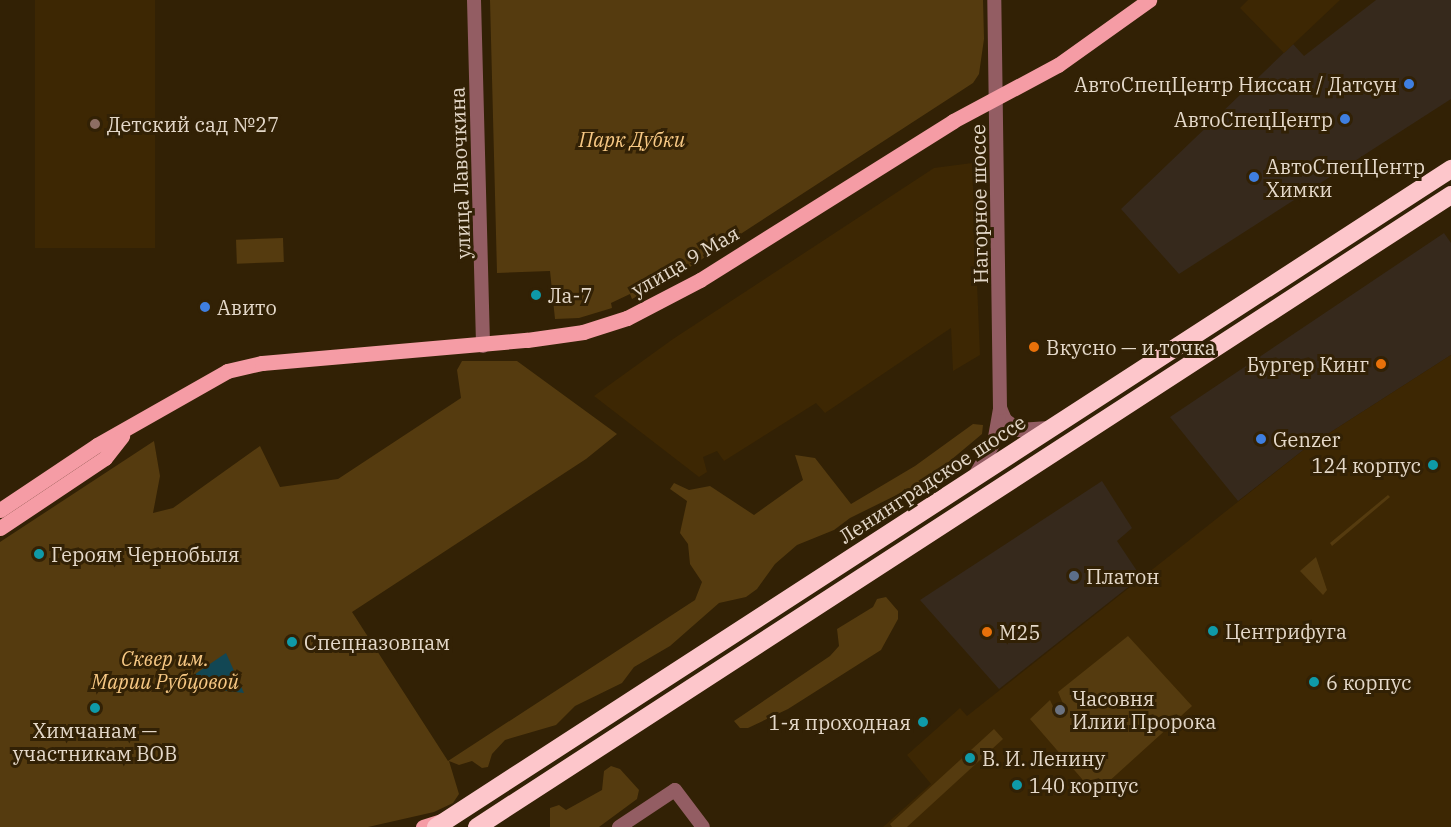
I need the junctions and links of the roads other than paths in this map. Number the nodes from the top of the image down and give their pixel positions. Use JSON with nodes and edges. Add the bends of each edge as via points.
{"nodes":[{"id":1,"x":474,"y":0,"type":"edge"},
{"id":2,"x":994,"y":0,"type":"edge"},
{"id":3,"x":1149,"y":0,"type":"edge"},
{"id":4,"x":997,"y":99,"type":"junction"},
{"id":5,"x":1451,"y":169,"type":"edge"},
{"id":6,"x":1451,"y":195,"type":"edge"},
{"id":7,"x":483,"y":346,"type":"junction"},
{"id":8,"x":1000,"y":408,"type":"junction"},
{"id":9,"x":1073,"y":416,"type":"junction"},
{"id":10,"x":123,"y":434,"type":"junction"},
{"id":11,"x":971,"y":480,"type":"junction"},
{"id":12,"x":0,"y":510,"type":"edge"},
{"id":13,"x":0,"y":528,"type":"edge"},
{"id":14,"x":443,"y":823,"type":"edge"},
{"id":15,"x":479,"y":826,"type":"edge"},
{"id":16,"x":423,"y":827,"type":"edge"},
{"id":17,"x":619,"y":827,"type":"edge"},
{"id":18,"x":703,"y":827,"type":"edge"}],
"edges":[{"from":1,"to":7,"type":"street","name":"улица Лавочкина"},
{"from":2,"to":4,"type":"street","name":"Нагорное шоссе"},
{"from":3,"to":4,"type":"main road","name":"улица 9 Мая","via":[[1058,65]]},
{"from":4,"to":7,"type":"main road","name":"улица 9 Мая","via":[[946,125],[663,302],[583,332]]},
{"from":4,"to":8,"type":"street","name":"Нагорное шоссе"},
{"from":5,"to":9,"type":"highway","name":"Ленинградское шоссе"},
{"from":6,"to":15,"type":"highway"},
{"from":7,"to":10,"type":"main road","name":"улица 9 Мая","via":[[242,367],[183,394]]},
{"from":8,"to":9,"type":"street","via":[[1010,426],[1029,432]]},
{"from":8,"to":11,"type":"street","name":"Нагорное шоссе","via":[[994,443]]},
{"from":9,"to":11,"type":"highway","name":"Ленинградское шоссе"},
{"from":10,"to":12,"type":"main road","name":"улица 9 Мая","via":[[97,446]]},
{"from":10,"to":13,"type":"main road","name":"улица 9 Мая","via":[[105,458]]},
{"from":11,"to":14,"type":"highway","name":"Ленинградское шоссе"},
{"from":14,"to":16,"type":"main road"},
{"from":17,"to":18,"type":"street","via":[[675,790]]}]}
